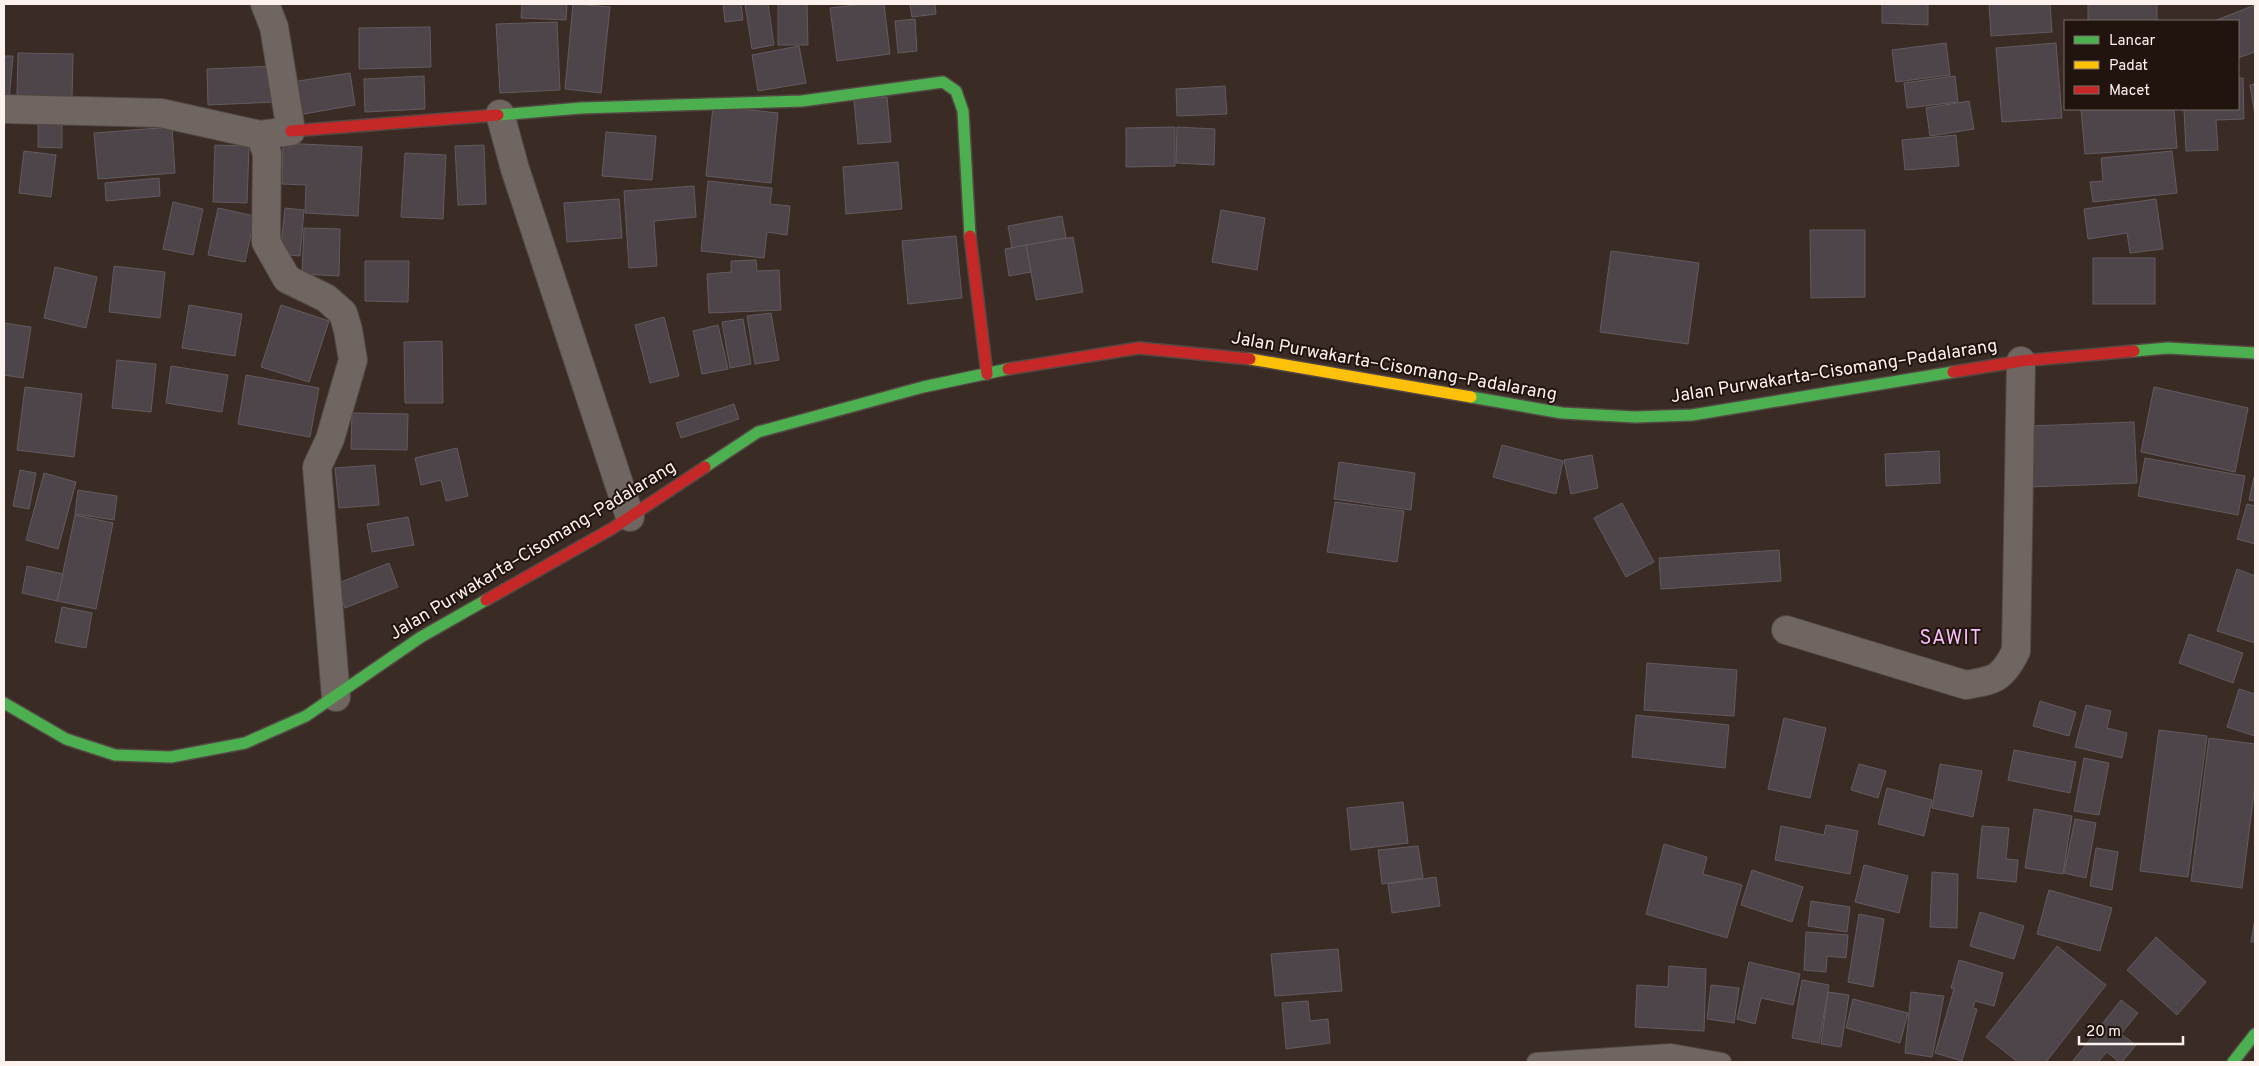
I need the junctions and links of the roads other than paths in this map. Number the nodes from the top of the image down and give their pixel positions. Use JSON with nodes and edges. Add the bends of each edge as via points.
{"nodes":[{"id":1,"x":265,"y":4,"type":"edge"},
{"id":2,"x":4,"y":109,"type":"edge"},
{"id":3,"x":500,"y":114,"type":"junction"},
{"id":4,"x":291,"y":131,"type":"junction"},
{"id":5,"x":260,"y":135,"type":"junction"},
{"id":6,"x":2255,"y":353,"type":"edge"},
{"id":7,"x":2021,"y":361,"type":"junction"},
{"id":8,"x":987,"y":374,"type":"junction"},
{"id":9,"x":630,"y":517,"type":"junction"},
{"id":10,"x":1786,"y":630,"type":"dead end"},
{"id":11,"x":336,"y":697,"type":"junction"},
{"id":12,"x":4,"y":703,"type":"edge"},
{"id":13,"x":2255,"y":1034,"type":"edge"},
{"id":14,"x":1536,"y":1062,"type":"edge"},
{"id":15,"x":1722,"y":1062,"type":"edge"},
{"id":16,"x":2233,"y":1062,"type":"edge"}],
"edges":[{"from":1,"to":4,"type":"street","via":[[274,27]]},
{"from":2,"to":5,"type":"street","via":[[161,113]]},
{"from":3,"to":4,"type":"main road"},
{"from":3,"to":8,"type":"main road","via":[[802,100],[942,82],[956,91],[963,111],[970,243]]},
{"from":3,"to":9,"type":"street","via":[[515,169]]},
{"from":4,"to":5,"type":"street"},
{"from":5,"to":11,"type":"street","via":[[267,154],[266,242],[287,279],[326,298],[343,313],[353,360],[330,439],[317,467]]},
{"from":6,"to":7,"type":"main road","name":"Jalan Purwakarta–Cisomang–Padalarang","via":[[2168,348]]},
{"from":7,"to":8,"type":"main road","name":"Jalan Purwakarta–Cisomang–Padalarang","via":[[1692,415],[1635,416],[1562,413],[1265,360],[1140,348],[1025,365]]},
{"from":7,"to":10,"type":"street","via":[[2016,651],[2008,668],[1992,681],[1966,685]]},
{"from":8,"to":9,"type":"main road","name":"Jalan Purwakarta–Cisomang–Padalarang","via":[[923,387],[758,432]]},
{"from":9,"to":11,"type":"main road","name":"Jalan Purwakarta–Cisomang–Padalarang","via":[[421,637]]},
{"from":11,"to":12,"type":"main road","name":"Jalan Purwakarta–Cisomang–Padalarang","via":[[306,716],[245,743],[171,757],[115,754],[66,739]]},
{"from":13,"to":16,"type":"main road"},
{"from":14,"to":15,"type":"lane","via":[[1671,1053]]}]}
